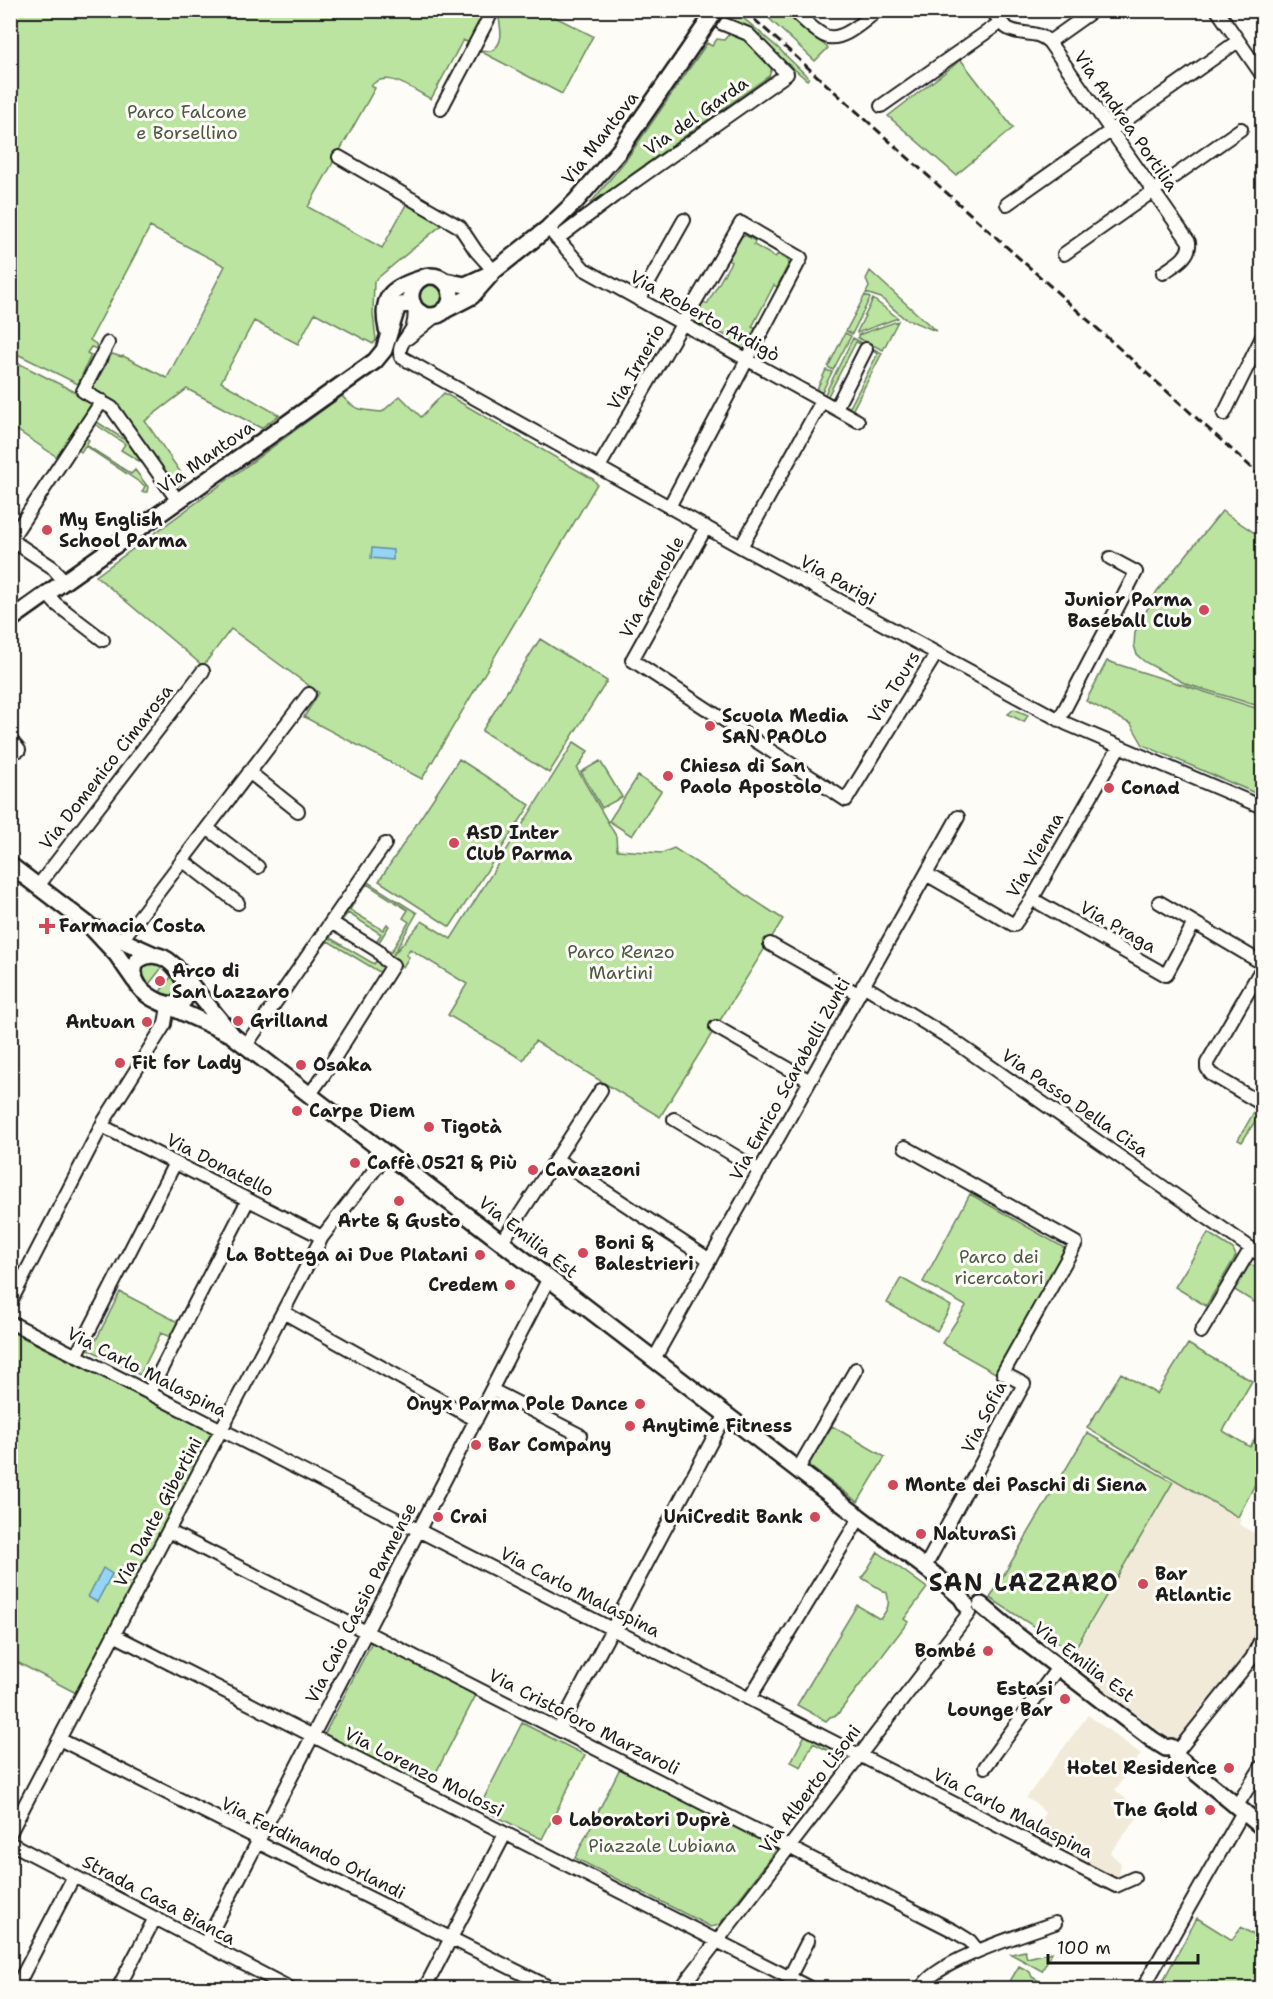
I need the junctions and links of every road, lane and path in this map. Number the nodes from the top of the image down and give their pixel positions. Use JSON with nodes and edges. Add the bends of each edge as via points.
{"nodes":[{"id":1,"x":493,"y":10,"type":"edge"},
{"id":2,"x":793,"y":10,"type":"edge"},
{"id":3,"x":878,"y":10,"type":"edge"},
{"id":4,"x":992,"y":10,"type":"edge"},
{"id":5,"x":1094,"y":10,"type":"edge"},
{"id":6,"x":1216,"y":10,"type":"edge"},
{"id":7,"x":719,"y":17,"type":"edge"},
{"id":8,"x":1001,"y":22,"type":"junction"},
{"id":9,"x":1238,"y":41,"type":"junction"},
{"id":10,"x":1049,"y":42,"type":"junction"},
{"id":11,"x":1263,"y":75,"type":"edge"},
{"id":12,"x":881,"y":106,"type":"dead end"},
{"id":13,"x":441,"y":109,"type":"dead end"},
{"id":14,"x":1241,"y":129,"type":"dead end"},
{"id":15,"x":1111,"y":131,"type":"junction"},
{"id":16,"x":339,"y":157,"type":"dead end"},
{"id":17,"x":1153,"y":191,"type":"junction"},
{"id":18,"x":1007,"y":204,"type":"dead end"},
{"id":19,"x":684,"y":220,"type":"dead end"},
{"id":20,"x":553,"y":233,"type":"junction"},
{"id":21,"x":1064,"y":254,"type":"dead end"},
{"id":22,"x":493,"y":272,"type":"junction"},
{"id":23,"x":1163,"y":273,"type":"dead end"},
{"id":24,"x":420,"y":279,"type":"junction"},
{"id":25,"x":445,"y":281,"type":"junction"},
{"id":26,"x":639,"y":300,"type":"junction"},
{"id":27,"x":414,"y":305,"type":"junction"},
{"id":28,"x":440,"y":313,"type":"junction"},
{"id":29,"x":682,"y":324,"type":"junction"},
{"id":30,"x":1263,"y":337,"type":"edge"},
{"id":31,"x":388,"y":341,"type":"junction"},
{"id":32,"x":404,"y":341,"type":"junction"},
{"id":33,"x":108,"y":343,"type":"dead end"},
{"id":34,"x":866,"y":349,"type":"dead end"},
{"id":35,"x":408,"y":360,"type":"junction"},
{"id":36,"x":748,"y":360,"type":"junction"},
{"id":37,"x":375,"y":361,"type":"junction"},
{"id":38,"x":822,"y":400,"type":"junction"},
{"id":39,"x":102,"y":401,"type":"junction"},
{"id":40,"x":836,"y":408,"type":"junction"},
{"id":41,"x":1224,"y":414,"type":"dead end"},
{"id":42,"x":858,"y":420,"type":"dead end"},
{"id":43,"x":599,"y":467,"type":"junction"},
{"id":44,"x":178,"y":501,"type":"junction"},
{"id":45,"x":669,"y":507,"type":"junction"},
{"id":46,"x":706,"y":527,"type":"junction"},
{"id":47,"x":11,"y":539,"type":"edge"},
{"id":48,"x":741,"y":547,"type":"junction"},
{"id":49,"x":1110,"y":558,"type":"dead end"},
{"id":50,"x":64,"y":582,"type":"junction"},
{"id":51,"x":47,"y":594,"type":"junction"},
{"id":52,"x":10,"y":620,"type":"edge"},
{"id":53,"x":103,"y":640,"type":"dead end"},
{"id":54,"x":936,"y":654,"type":"junction"},
{"id":55,"x":203,"y":671,"type":"dead end"},
{"id":56,"x":309,"y":693,"type":"dead end"},
{"id":57,"x":1059,"y":720,"type":"junction"},
{"id":58,"x":10,"y":738,"type":"edge"},
{"id":59,"x":1119,"y":747,"type":"junction"},
{"id":60,"x":19,"y":750,"type":"dead end"},
{"id":61,"x":249,"y":772,"type":"junction"},
{"id":62,"x":846,"y":800,"type":"joint"},
{"id":63,"x":1263,"y":807,"type":"edge"},
{"id":64,"x":298,"y":811,"type":"dead end"},
{"id":65,"x":958,"y":816,"type":"dead end"},
{"id":66,"x":207,"y":828,"type":"junction"},
{"id":67,"x":385,"y":844,"type":"dead end"},
{"id":68,"x":182,"y":860,"type":"junction"},
{"id":69,"x":10,"y":865,"type":"edge"},
{"id":70,"x":258,"y":867,"type":"dead end"},
{"id":71,"x":926,"y":874,"type":"junction"},
{"id":72,"x":38,"y":886,"type":"junction"},
{"id":73,"x":1032,"y":899,"type":"junction"},
{"id":74,"x":1159,"y":902,"type":"dead end"},
{"id":75,"x":238,"y":903,"type":"dead end"},
{"id":76,"x":331,"y":922,"type":"junction"},
{"id":77,"x":1194,"y":923,"type":"junction"},
{"id":78,"x":91,"y":927,"type":"junction"},
{"id":79,"x":121,"y":940,"type":"junction"},
{"id":80,"x":770,"y":944,"type":"dead end"},
{"id":81,"x":157,"y":956,"type":"junction"},
{"id":82,"x":1263,"y":963,"type":"edge"},
{"id":83,"x":1263,"y":968,"type":"edge"},
{"id":84,"x":182,"y":974,"type":"junction"},
{"id":85,"x":136,"y":983,"type":"junction"},
{"id":86,"x":860,"y":990,"type":"junction"},
{"id":87,"x":164,"y":1004,"type":"junction"},
{"id":88,"x":716,"y":1027,"type":"dead end"},
{"id":89,"x":233,"y":1036,"type":"junction"},
{"id":90,"x":246,"y":1046,"type":"junction"},
{"id":91,"x":810,"y":1082,"type":"junction"},
{"id":92,"x":601,"y":1090,"type":"dead end"},
{"id":93,"x":310,"y":1094,"type":"junction"},
{"id":94,"x":1263,"y":1104,"type":"edge"},
{"id":95,"x":674,"y":1119,"type":"dead end"},
{"id":96,"x":102,"y":1126,"type":"junction"},
{"id":97,"x":905,"y":1147,"type":"dead end"},
{"id":98,"x":387,"y":1154,"type":"junction"},
{"id":99,"x":556,"y":1159,"type":"junction"},
{"id":100,"x":175,"y":1163,"type":"junction"},
{"id":101,"x":760,"y":1171,"type":"junction"},
{"id":102,"x":248,"y":1200,"type":"junction"},
{"id":103,"x":322,"y":1237,"type":"junction"},
{"id":104,"x":502,"y":1242,"type":"junction"},
{"id":105,"x":1251,"y":1248,"type":"junction"},
{"id":106,"x":1263,"y":1256,"type":"edge"},
{"id":107,"x":710,"y":1260,"type":"junction"},
{"id":108,"x":549,"y":1278,"type":"junction"},
{"id":109,"x":10,"y":1303,"type":"edge"},
{"id":110,"x":283,"y":1312,"type":"junction"},
{"id":111,"x":10,"y":1322,"type":"edge"},
{"id":112,"x":1201,"y":1332,"type":"dead end"},
{"id":113,"x":76,"y":1356,"type":"junction"},
{"id":114,"x":654,"y":1359,"type":"junction"},
{"id":115,"x":856,"y":1369,"type":"dead end"},
{"id":116,"x":492,"y":1390,"type":"junction"},
{"id":117,"x":149,"y":1393,"type":"junction"},
{"id":118,"x":726,"y":1414,"type":"junction"},
{"id":119,"x":476,"y":1420,"type":"junction"},
{"id":120,"x":222,"y":1430,"type":"junction"},
{"id":121,"x":580,"y":1435,"type":"dead end"},
{"id":122,"x":798,"y":1470,"type":"junction"},
{"id":123,"x":860,"y":1517,"type":"junction"},
{"id":124,"x":419,"y":1530,"type":"junction"},
{"id":125,"x":168,"y":1531,"type":"junction"},
{"id":126,"x":930,"y":1571,"type":"junction"},
{"id":127,"x":973,"y":1608,"type":"junction"},
{"id":128,"x":612,"y":1629,"type":"junction"},
{"id":129,"x":367,"y":1631,"type":"junction"},
{"id":130,"x":114,"y":1635,"type":"junction"},
{"id":131,"x":1263,"y":1637,"type":"edge"},
{"id":132,"x":1054,"y":1673,"type":"junction"},
{"id":133,"x":749,"y":1699,"type":"junction"},
{"id":134,"x":559,"y":1729,"type":"junction"},
{"id":135,"x":313,"y":1736,"type":"junction"},
{"id":136,"x":60,"y":1739,"type":"junction"},
{"id":137,"x":859,"y":1755,"type":"junction"},
{"id":138,"x":1171,"y":1756,"type":"junction"},
{"id":139,"x":1263,"y":1766,"type":"edge"},
{"id":140,"x":986,"y":1767,"type":"dead end"},
{"id":141,"x":1237,"y":1807,"type":"junction"},
{"id":142,"x":1263,"y":1827,"type":"edge"},
{"id":143,"x":10,"y":1833,"type":"edge"},
{"id":144,"x":505,"y":1834,"type":"junction"},
{"id":145,"x":10,"y":1843,"type":"edge"},
{"id":146,"x":259,"y":1844,"type":"junction"},
{"id":147,"x":789,"y":1846,"type":"junction"},
{"id":148,"x":74,"y":1876,"type":"junction"},
{"id":149,"x":1134,"y":1878,"type":"dead end"},
{"id":150,"x":155,"y":1918,"type":"junction"},
{"id":151,"x":1055,"y":1923,"type":"dead end"},
{"id":152,"x":450,"y":1939,"type":"junction"},
{"id":153,"x":717,"y":1941,"type":"junction"},
{"id":154,"x":808,"y":1941,"type":"dead end"},
{"id":155,"x":205,"y":1944,"type":"junction"},
{"id":156,"x":978,"y":1951,"type":"junction"},
{"id":157,"x":789,"y":1978,"type":"junction"},
{"id":158,"x":16,"y":1989,"type":"edge"},
{"id":159,"x":118,"y":1989,"type":"edge"},
{"id":160,"x":290,"y":1989,"type":"edge"},
{"id":161,"x":425,"y":1989,"type":"edge"},
{"id":162,"x":551,"y":1989,"type":"edge"},
{"id":163,"x":681,"y":1989,"type":"edge"},
{"id":164,"x":810,"y":1989,"type":"edge"},
{"id":165,"x":922,"y":1989,"type":"edge"},
{"id":166,"x":1143,"y":1989,"type":"edge"}],
"edges":[{"from":1,"to":13,"type":"street"},
{"from":2,"to":3,"type":"street","via":[[831,38],[847,32]]},
{"from":4,"to":8,"type":"street"},
{"from":5,"to":10,"type":"street"},
{"from":6,"to":9,"type":"street"},
{"from":7,"to":20,"type":"main road","name":"Via Mantova","bridge":true,"via":[[684,57],[612,159]]},
{"from":7,"to":20,"type":"street","name":"Via del Garda","via":[[748,34],[787,74]]},
{"from":8,"to":10,"type":"street","name":"Via Andrea Portilia","via":[[1012,30],[1038,34]]},
{"from":8,"to":12,"type":"street"},
{"from":9,"to":11,"type":"street"},
{"from":9,"to":15,"type":"street"},
{"from":10,"to":15,"type":"street","name":"Via Andrea Portilia"},
{"from":14,"to":17,"type":"street"},
{"from":15,"to":17,"type":"street","name":"Via Andrea Portilia"},
{"from":15,"to":18,"type":"street"},
{"from":16,"to":22,"type":"street","via":[[460,227]]},
{"from":17,"to":21,"type":"street"},
{"from":17,"to":23,"type":"street","name":"Via Andrea Portilia","via":[[1190,245],[1183,258]]},
{"from":19,"to":26,"type":"street"},
{"from":20,"to":22,"type":"main road","name":"Via Mantova"},
{"from":20,"to":26,"type":"street","name":"Via Roberto Ardigò","via":[[584,269]]},
{"from":22,"to":25,"type":"main road","name":"Via Mantova","via":[[465,285]]},
{"from":22,"to":28,"type":"main road","name":"Via Mantova","via":[[472,296]]},
{"from":24,"to":25,"type":"main road","name":"Via Mantova","via":[[433,276]]},
{"from":24,"to":27,"type":"main road","via":[[412,291]]},
{"from":24,"to":31,"type":"main road","via":[[393,292],[385,304]]},
{"from":25,"to":28,"type":"main road","via":[[451,298]]},
{"from":26,"to":29,"type":"street","name":"Via Roberto Ardigò"},
{"from":27,"to":28,"type":"main road","via":[[425,314]]},
{"from":27,"to":31,"type":"main road","name":"Via Mantova","via":[[397,308]]},
{"from":27,"to":32,"type":"street","via":[[412,328]]},
{"from":28,"to":32,"type":"street"},
{"from":29,"to":36,"type":"street","name":"Via Roberto Ardigò"},
{"from":29,"to":36,"type":"street","name":"Via Irnerio","via":[[741,223],[801,258]]},
{"from":29,"to":43,"type":"street","name":"Via Irnerio"},
{"from":30,"to":41,"type":"street"},
{"from":31,"to":37,"type":"main road","name":"Via Mantova"},
{"from":32,"to":35,"type":"street","via":[[399,353]]},
{"from":33,"to":39,"type":"street","via":[[83,391]]},
{"from":34,"to":40,"type":"street"},
{"from":35,"to":37,"type":"street"},
{"from":35,"to":43,"type":"street","name":"Via Parigi"},
{"from":36,"to":38,"type":"street","name":"Via Roberto Ardigò"},
{"from":36,"to":45,"type":"street"},
{"from":37,"to":44,"type":"main road","name":"Via Mantova"},
{"from":38,"to":40,"type":"street","name":"Via Roberto Ardigò"},
{"from":38,"to":48,"type":"street"},
{"from":39,"to":44,"type":"street","via":[[115,411]]},
{"from":39,"to":47,"type":"street"},
{"from":40,"to":42,"type":"street","name":"Via Roberto Ardigò"},
{"from":43,"to":45,"type":"street","name":"Via Parigi"},
{"from":44,"to":50,"type":"main road","name":"Via Mantova"},
{"from":45,"to":46,"type":"street","name":"Via Parigi"},
{"from":46,"to":48,"type":"street","name":"Via Parigi"},
{"from":46,"to":62,"type":"street","name":"Via Grenoble","via":[[632,660]]},
{"from":47,"to":50,"type":"street","via":[[52,567]]},
{"from":48,"to":54,"type":"street","name":"Via Parigi"},
{"from":49,"to":57,"type":"street","via":[[1136,572]]},
{"from":50,"to":51,"type":"main road","name":"Via Mantova"},
{"from":51,"to":52,"type":"main road","name":"Via Mantova"},
{"from":51,"to":53,"type":"street"},
{"from":54,"to":57,"type":"street","name":"Via Parigi"},
{"from":54,"to":62,"type":"street","name":"Via Tours"},
{"from":55,"to":72,"type":"street","name":"Via Domenico Cimarosa"},
{"from":56,"to":61,"type":"street"},
{"from":57,"to":59,"type":"street","name":"Via Parigi"},
{"from":58,"to":60,"type":"street"},
{"from":59,"to":63,"type":"street","name":"Via Parigi"},
{"from":59,"to":73,"type":"street","name":"Via Vienna"},
{"from":61,"to":64,"type":"street"},
{"from":61,"to":66,"type":"street"},
{"from":65,"to":71,"type":"street","name":"Via Enrico Scarabelli Zunti"},
{"from":66,"to":68,"type":"street"},
{"from":66,"to":70,"type":"street"},
{"from":67,"to":76,"type":"street"},
{"from":68,"to":75,"type":"street"},
{"from":68,"to":79,"type":"street"},
{"from":69,"to":72,"type":"main road","name":"Via Emilia Est"},
{"from":71,"to":73,"type":"street","name":"Via Vienna","via":[[1014,925]]},
{"from":71,"to":86,"type":"street","name":"Via Enrico Scarabelli Zunti"},
{"from":72,"to":78,"type":"main road","name":"Via Emilia Est"},
{"from":73,"to":77,"type":"street","name":"Via Praga","via":[[1166,975]]},
{"from":74,"to":77,"type":"street"},
{"from":76,"to":90,"type":"street"},
{"from":76,"to":93,"type":"street","via":[[393,964]]},
{"from":77,"to":82,"type":"street"},
{"from":78,"to":79,"type":"main road","name":"Via Emilia Est"},
{"from":78,"to":85,"type":"main road","name":"Via Emilia Est"},
{"from":79,"to":81,"type":"main road","name":"Via Emilia Est"},
{"from":80,"to":86,"type":"street","name":"Via Passo Della Cisa"},
{"from":81,"to":84,"type":"main road","name":"Via Emilia Est"},
{"from":81,"to":85,"type":"main road","via":[[146,956],[136,962]]},
{"from":83,"to":94,"type":"street","via":[[1207,1062],[1211,1074]]},
{"from":84,"to":87,"type":"main road","via":[[187,987],[185,999],[170,1006]]},
{"from":84,"to":89,"type":"main road","name":"Via Emilia Est"},
{"from":85,"to":87,"type":"main road","name":"Via Emilia Est"},
{"from":86,"to":91,"type":"street","name":"Via Enrico Scarabelli Zunti"},
{"from":86,"to":105,"type":"street","name":"Via Passo Della Cisa","via":[[954,1041]]},
{"from":87,"to":89,"type":"main road","name":"Via Emilia Est"},
{"from":87,"to":96,"type":"street","via":[[165,1024]]},
{"from":88,"to":91,"type":"street"},
{"from":89,"to":90,"type":"main road","name":"Via Emilia Est"},
{"from":90,"to":93,"type":"main road","name":"Via Emilia Est"},
{"from":91,"to":101,"type":"street","name":"Via Enrico Scarabelli Zunti"},
{"from":92,"to":99,"type":"street"},
{"from":93,"to":98,"type":"main road","name":"Via Emilia Est"},
{"from":95,"to":101,"type":"street"},
{"from":96,"to":100,"type":"street","name":"Via Donatello"},
{"from":96,"to":109,"type":"street"},
{"from":97,"to":126,"type":"street","name":"Via Sofia","via":[[1076,1244],[1003,1373],[1024,1384]]},
{"from":98,"to":103,"type":"street","name":"Via Dante Gibertini"},
{"from":98,"to":104,"type":"main road","name":"Via Emilia Est"},
{"from":99,"to":104,"type":"street"},
{"from":99,"to":107,"type":"street"},
{"from":100,"to":102,"type":"street","name":"Via Donatello"},
{"from":100,"to":113,"type":"street"},
{"from":101,"to":107,"type":"street","name":"Via Enrico Scarabelli Zunti"},
{"from":102,"to":103,"type":"street","name":"Via Donatello"},
{"from":102,"to":117,"type":"street"},
{"from":103,"to":110,"type":"street","name":"Via Dante Gibertini"},
{"from":104,"to":108,"type":"main road","name":"Via Emilia Est"},
{"from":105,"to":106,"type":"street","name":"Via Passo Della Cisa"},
{"from":105,"to":112,"type":"street"},
{"from":107,"to":114,"type":"street","name":"Via Enrico Scarabelli Zunti"},
{"from":108,"to":114,"type":"main road","name":"Via Emilia Est"},
{"from":108,"to":116,"type":"street","name":"Via Caio Cassio Parmense"},
{"from":110,"to":119,"type":"street"},
{"from":110,"to":120,"type":"street","name":"Via Dante Gibertini"},
{"from":111,"to":113,"type":"street","name":"Via Carlo Malaspina"},
{"from":113,"to":117,"type":"street","name":"Via Carlo Malaspina"},
{"from":114,"to":118,"type":"main road","name":"Via Emilia Est"},
{"from":115,"to":122,"type":"street"},
{"from":116,"to":119,"type":"street","name":"Via Caio Cassio Parmense"},
{"from":116,"to":121,"type":"street"},
{"from":117,"to":120,"type":"street","name":"Via Carlo Malaspina"},
{"from":118,"to":122,"type":"main road","name":"Via Emilia Est"},
{"from":118,"to":128,"type":"street"},
{"from":119,"to":124,"type":"street","name":"Via Caio Cassio Parmense"},
{"from":120,"to":124,"type":"street","name":"Via Carlo Malaspina"},
{"from":120,"to":125,"type":"street","name":"Via Dante Gibertini"},
{"from":122,"to":123,"type":"main road","name":"Via Emilia Est"},
{"from":123,"to":126,"type":"main road","name":"Via Emilia Est"},
{"from":123,"to":133,"type":"street"},
{"from":124,"to":128,"type":"street","name":"Via Carlo Malaspina"},
{"from":124,"to":129,"type":"street","name":"Via Caio Cassio Parmense"},
{"from":125,"to":129,"type":"street","name":"Via Cristoforo Marzaroli"},
{"from":125,"to":130,"type":"street","name":"Via Dante Gibertini"},
{"from":126,"to":127,"type":"main road","name":"Via Emilia Est"},
{"from":127,"to":132,"type":"main road","name":"Via Emilia Est"},
{"from":127,"to":137,"type":"street","name":"Via Alberto Lisoni"},
{"from":127,"to":138,"type":"main road","name":"Via Emilia Est","via":[[1004,1625]]},
{"from":128,"to":133,"type":"street","name":"Via Carlo Malaspina"},
{"from":128,"to":134,"type":"street"},
{"from":129,"to":134,"type":"street","name":"Via Cristoforo Marzaroli"},
{"from":129,"to":135,"type":"street","name":"Via Caio Cassio Parmense"},
{"from":130,"to":135,"type":"street","name":"Via Lorenzo Molossi"},
{"from":130,"to":136,"type":"street","name":"Via Dante Gibertini"},
{"from":131,"to":138,"type":"street","via":[[1252,1658]]},
{"from":132,"to":138,"type":"main road","name":"Via Emilia Est"},
{"from":132,"to":140,"type":"street","name":"Via Emilia Est"},
{"from":133,"to":137,"type":"street","name":"Via Carlo Malaspina"},
{"from":134,"to":147,"type":"street","name":"Via Cristoforo Marzaroli"},
{"from":135,"to":144,"type":"street","name":"Via Lorenzo Molossi"},
{"from":135,"to":146,"type":"street","name":"Via Caio Cassio Parmense"},
{"from":136,"to":143,"type":"street","name":"Via Dante Gibertini"},
{"from":136,"to":146,"type":"street","name":"Via Ferdinando Orlandi","via":[[253,1836]]},
{"from":137,"to":147,"type":"street","name":"Via Alberto Lisoni"},
{"from":137,"to":149,"type":"street","name":"Via Carlo Malaspina","via":[[1116,1886]]},
{"from":138,"to":141,"type":"main road","name":"Via Emilia Est","via":[[1210,1791]]},
{"from":139,"to":141,"type":"street"},
{"from":141,"to":142,"type":"main road","name":"Via Emilia Est"},
{"from":141,"to":166,"type":"street"},
{"from":144,"to":152,"type":"street"},
{"from":144,"to":153,"type":"street","name":"Via Lorenzo Molossi"},
{"from":145,"to":148,"type":"street","name":"Strada Casa Bianca"},
{"from":146,"to":152,"type":"street","name":"Via Ferdinando Orlandi"},
{"from":146,"to":155,"type":"street","name":"Via Caio Cassio Parmense"},
{"from":147,"to":153,"type":"street","name":"Via Alberto Lisoni"},
{"from":147,"to":156,"type":"street","name":"Via Cristoforo Marzaroli","via":[[958,1933]]},
{"from":148,"to":150,"type":"street","name":"Strada Casa Bianca"},
{"from":148,"to":158,"type":"street"},
{"from":150,"to":155,"type":"street","name":"Strada Casa Bianca"},
{"from":150,"to":159,"type":"street"},
{"from":151,"to":156,"type":"street"},
{"from":152,"to":161,"type":"street"},
{"from":152,"to":162,"type":"street","name":"Via Ferdinando Orlandi"},
{"from":153,"to":157,"type":"street","name":"Via Lorenzo Molossi"},
{"from":153,"to":163,"type":"street","name":"Via Alberto Lisoni"},
{"from":154,"to":157,"type":"street"},
{"from":155,"to":160,"type":"street","name":"Strada Casa Bianca"},
{"from":156,"to":165,"type":"street","via":[[935,1974]]},
{"from":157,"to":164,"type":"street","name":"Via Lorenzo Molossi"}]}
